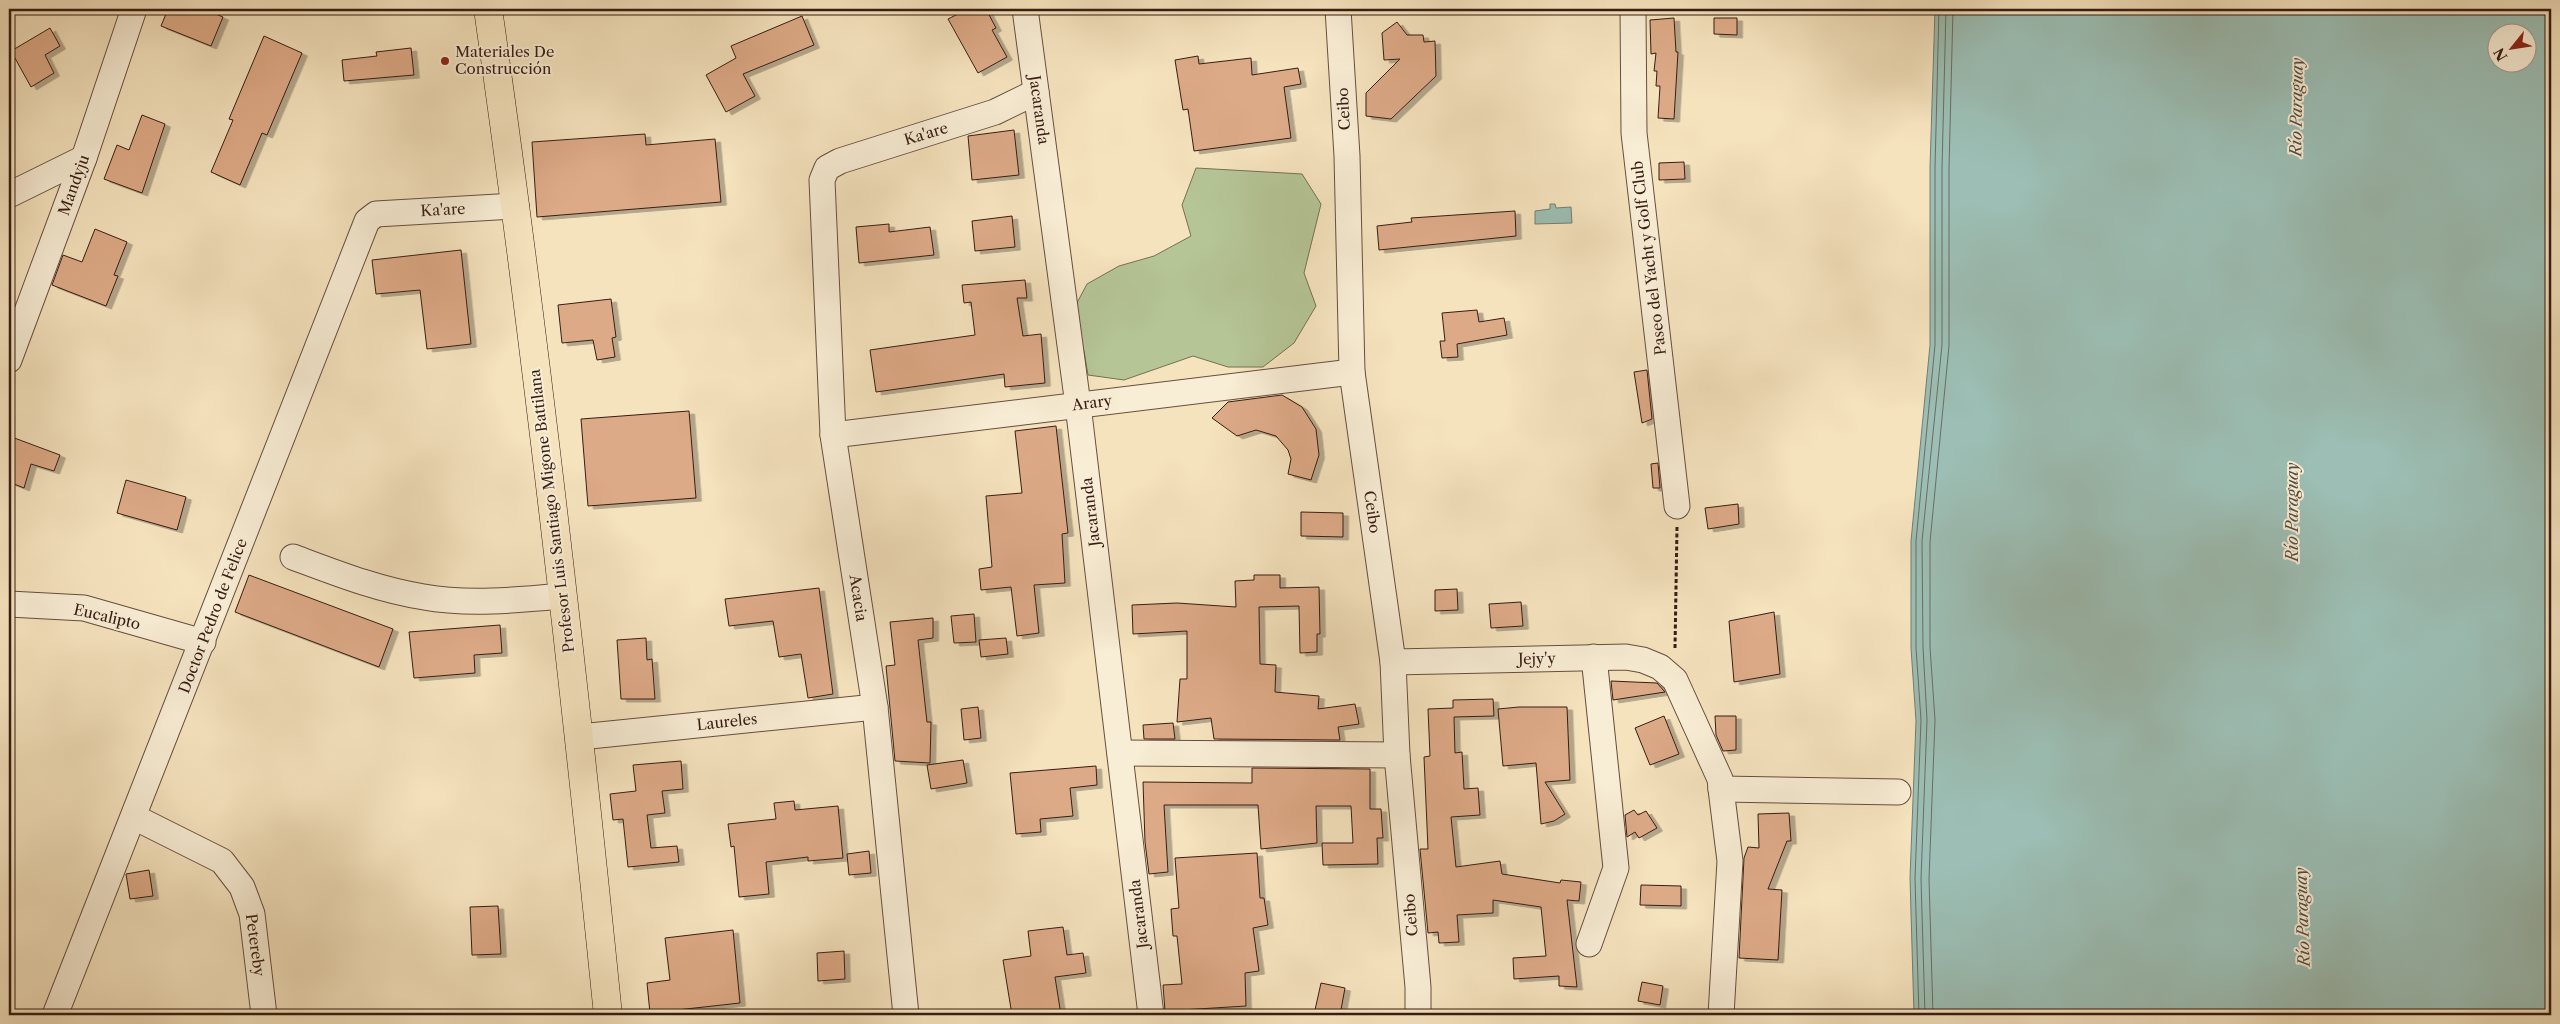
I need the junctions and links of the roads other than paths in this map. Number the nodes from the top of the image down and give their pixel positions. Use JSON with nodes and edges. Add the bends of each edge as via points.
{"nodes":[{"id":1,"x":134,"y":9,"type":"edge"},
{"id":2,"x":488,"y":9,"type":"edge"},
{"id":3,"x":1025,"y":9,"type":"edge"},
{"id":4,"x":1338,"y":9,"type":"edge"},
{"id":5,"x":1633,"y":9,"type":"edge"},
{"id":6,"x":1036,"y":92,"type":"junction"},
{"id":7,"x":84,"y":158,"type":"junction"},
{"id":8,"x":822,"y":180,"type":"joint"},
{"id":9,"x":9,"y":195,"type":"edge"},
{"id":10,"x":516,"y":206,"type":"junction"},
{"id":11,"x":370,"y":218,"type":"joint"},
{"id":12,"x":9,"y":360,"type":"edge"},
{"id":13,"x":1352,"y":372,"type":"junction"},
{"id":14,"x":1078,"y":405,"type":"junction"},
{"id":15,"x":832,"y":435,"type":"junction"},
{"id":16,"x":1677,"y":506,"type":"road end"},
{"id":17,"x":293,"y":557,"type":"dead end"},
{"id":18,"x":562,"y":596,"type":"junction"},
{"id":19,"x":9,"y":604,"type":"edge"},
{"id":20,"x":203,"y":642,"type":"junction"},
{"id":21,"x":1594,"y":657,"type":"junction"},
{"id":22,"x":1392,"y":662,"type":"junction"},
{"id":23,"x":875,"y":707,"type":"junction"},
{"id":24,"x":580,"y":737,"type":"junction"},
{"id":25,"x":1120,"y":753,"type":"junction"},
{"id":26,"x":1397,"y":755,"type":"junction"},
{"id":27,"x":1721,"y":789,"type":"junction"},
{"id":28,"x":1898,"y":792,"type":"dead end"},
{"id":29,"x":134,"y":817,"type":"junction"},
{"id":30,"x":1589,"y":944,"type":"dead end"},
{"id":31,"x":55,"y":1015,"type":"edge"},
{"id":32,"x":264,"y":1015,"type":"edge"},
{"id":33,"x":608,"y":1015,"type":"edge"},
{"id":34,"x":906,"y":1015,"type":"edge"},
{"id":35,"x":1151,"y":1015,"type":"edge"},
{"id":36,"x":1418,"y":1015,"type":"edge"},
{"id":37,"x":1720,"y":1015,"type":"edge"}],
"edges":[{"from":1,"to":7,"type":"street","name":"Mandyju"},
{"from":2,"to":10,"type":"main road","name":"Profesor Luis Santiago Migone Battilana"},
{"from":3,"to":6,"type":"street","name":"Jacaranda"},
{"from":4,"to":13,"type":"street","name":"Ceibo","via":[[1347,156]]},
{"from":5,"to":16,"type":"street","name":"Paseo del Yacht y Golf Club","via":[[1634,133]]},
{"from":6,"to":8,"type":"street","name":"Ka'are","via":[[995,112],[840,161],[827,168]]},
{"from":6,"to":14,"type":"street","name":"Jacaranda"},
{"from":7,"to":9,"type":"street"},
{"from":7,"to":12,"type":"street","name":"Mandyju"},
{"from":8,"to":15,"type":"street","name":"Acacia"},
{"from":10,"to":11,"type":"street","name":"Ka'are","via":[[376,214]]},
{"from":10,"to":18,"type":"main road","name":"Profesor Luis Santiago Migone Battilana"},
{"from":11,"to":20,"type":"street","name":"Doctor Pedro de Felice"},
{"from":13,"to":14,"type":"street","name":"Arary"},
{"from":13,"to":22,"type":"street","name":"Ceibo"},
{"from":14,"to":15,"type":"street","name":"Arary"},
{"from":14,"to":25,"type":"street","name":"Jacaranda"},
{"from":15,"to":23,"type":"street","name":"Acacia"},
{"from":17,"to":18,"type":"street","via":[[352,578],[426,598],[521,600]]},
{"from":18,"to":24,"type":"main road","name":"Profesor Luis Santiago Migone Battilana"},
{"from":19,"to":20,"type":"street","name":"Eucalipto","via":[[84,608]]},
{"from":20,"to":29,"type":"street","name":"Doctor Pedro de Felice"},
{"from":21,"to":22,"type":"street","name":"Jejy'y"},
{"from":21,"to":27,"type":"street","name":"Jejy'y","via":[[1643,660],[1660,667],[1674,680],[1720,779]]},
{"from":21,"to":30,"type":"street","via":[[1616,868]]},
{"from":22,"to":26,"type":"street","name":"Ceibo"},
{"from":23,"to":24,"type":"street","name":"Laureles"},
{"from":23,"to":34,"type":"street","name":"Acacia"},
{"from":24,"to":33,"type":"main road","name":"Profesor Luis Santiago Migone Battilana"},
{"from":25,"to":26,"type":"street"},
{"from":25,"to":35,"type":"street","name":"Jacaranda"},
{"from":26,"to":36,"type":"street","name":"Ceibo"},
{"from":27,"to":28,"type":"street"},
{"from":27,"to":37,"type":"street","via":[[1730,861]]},
{"from":29,"to":31,"type":"street","name":"Doctor Pedro de Felice"},
{"from":29,"to":32,"type":"street","name":"Petereby","via":[[222,861],[242,887],[252,914]]}]}
